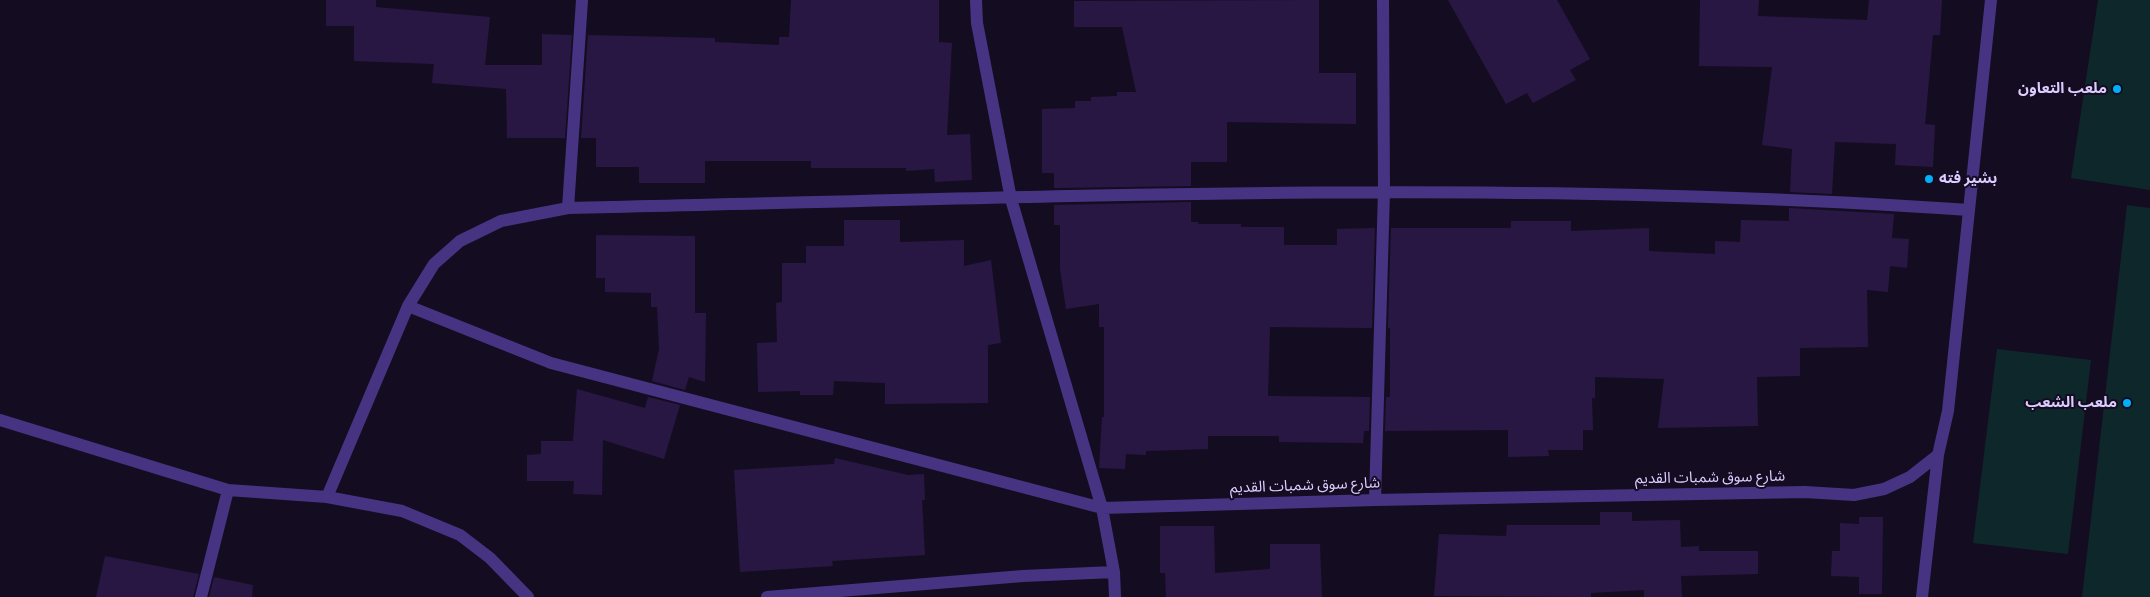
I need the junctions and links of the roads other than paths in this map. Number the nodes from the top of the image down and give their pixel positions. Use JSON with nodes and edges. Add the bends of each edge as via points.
{"nodes":[{"id":1,"x":582,"y":0,"type":"edge"},
{"id":2,"x":976,"y":0,"type":"edge"},
{"id":3,"x":1383,"y":0,"type":"edge"},
{"id":4,"x":1991,"y":0,"type":"edge"},
{"id":5,"x":1384,"y":191,"type":"junction"},
{"id":6,"x":1011,"y":199,"type":"junction"},
{"id":7,"x":568,"y":208,"type":"junction"},
{"id":8,"x":1969,"y":210,"type":"junction"},
{"id":9,"x":408,"y":306,"type":"junction"},
{"id":10,"x":0,"y":420,"type":"edge"},
{"id":11,"x":1938,"y":455,"type":"junction"},
{"id":12,"x":228,"y":490,"type":"junction"},
{"id":13,"x":327,"y":497,"type":"junction"},
{"id":14,"x":1375,"y":500,"type":"junction"},
{"id":15,"x":1102,"y":508,"type":"junction"},
{"id":16,"x":1114,"y":572,"type":"junction"},
{"id":17,"x":201,"y":597,"type":"edge"},
{"id":18,"x":528,"y":597,"type":"edge"},
{"id":19,"x":767,"y":597,"type":"edge"},
{"id":20,"x":1115,"y":597,"type":"edge"},
{"id":21,"x":1922,"y":597,"type":"edge"}],
"edges":[{"from":1,"to":7,"type":"street"},
{"from":2,"to":6,"type":"street","via":[[977,22]]},
{"from":3,"to":5,"type":"street"},
{"from":4,"to":8,"type":"street"},
{"from":5,"to":6,"type":"street"},
{"from":5,"to":8,"type":"street","via":[[1741,198]]},
{"from":5,"to":14,"type":"street"},
{"from":6,"to":7,"type":"street"},
{"from":6,"to":15,"type":"street"},
{"from":7,"to":9,"type":"street","via":[[501,221],[460,242],[434,264]]},
{"from":8,"to":11,"type":"street","via":[[1948,411]]},
{"from":9,"to":13,"type":"street"},
{"from":9,"to":15,"type":"street","name":"شارع سوق شمبات القديم","via":[[551,363]]},
{"from":10,"to":12,"type":"street"},
{"from":11,"to":14,"type":"street","name":"شارع سوق شمبات القديم","via":[[1910,477],[1884,489],[1854,495],[1805,492]]},
{"from":11,"to":21,"type":"street"},
{"from":12,"to":13,"type":"street"},
{"from":12,"to":17,"type":"street"},
{"from":13,"to":18,"type":"street","via":[[402,511],[460,535],[490,558]]},
{"from":14,"to":15,"type":"street","name":"شارع سوق شمبات القديم"},
{"from":15,"to":16,"type":"street"},
{"from":16,"to":19,"type":"street","via":[[1023,576]]},
{"from":16,"to":20,"type":"street"}]}
